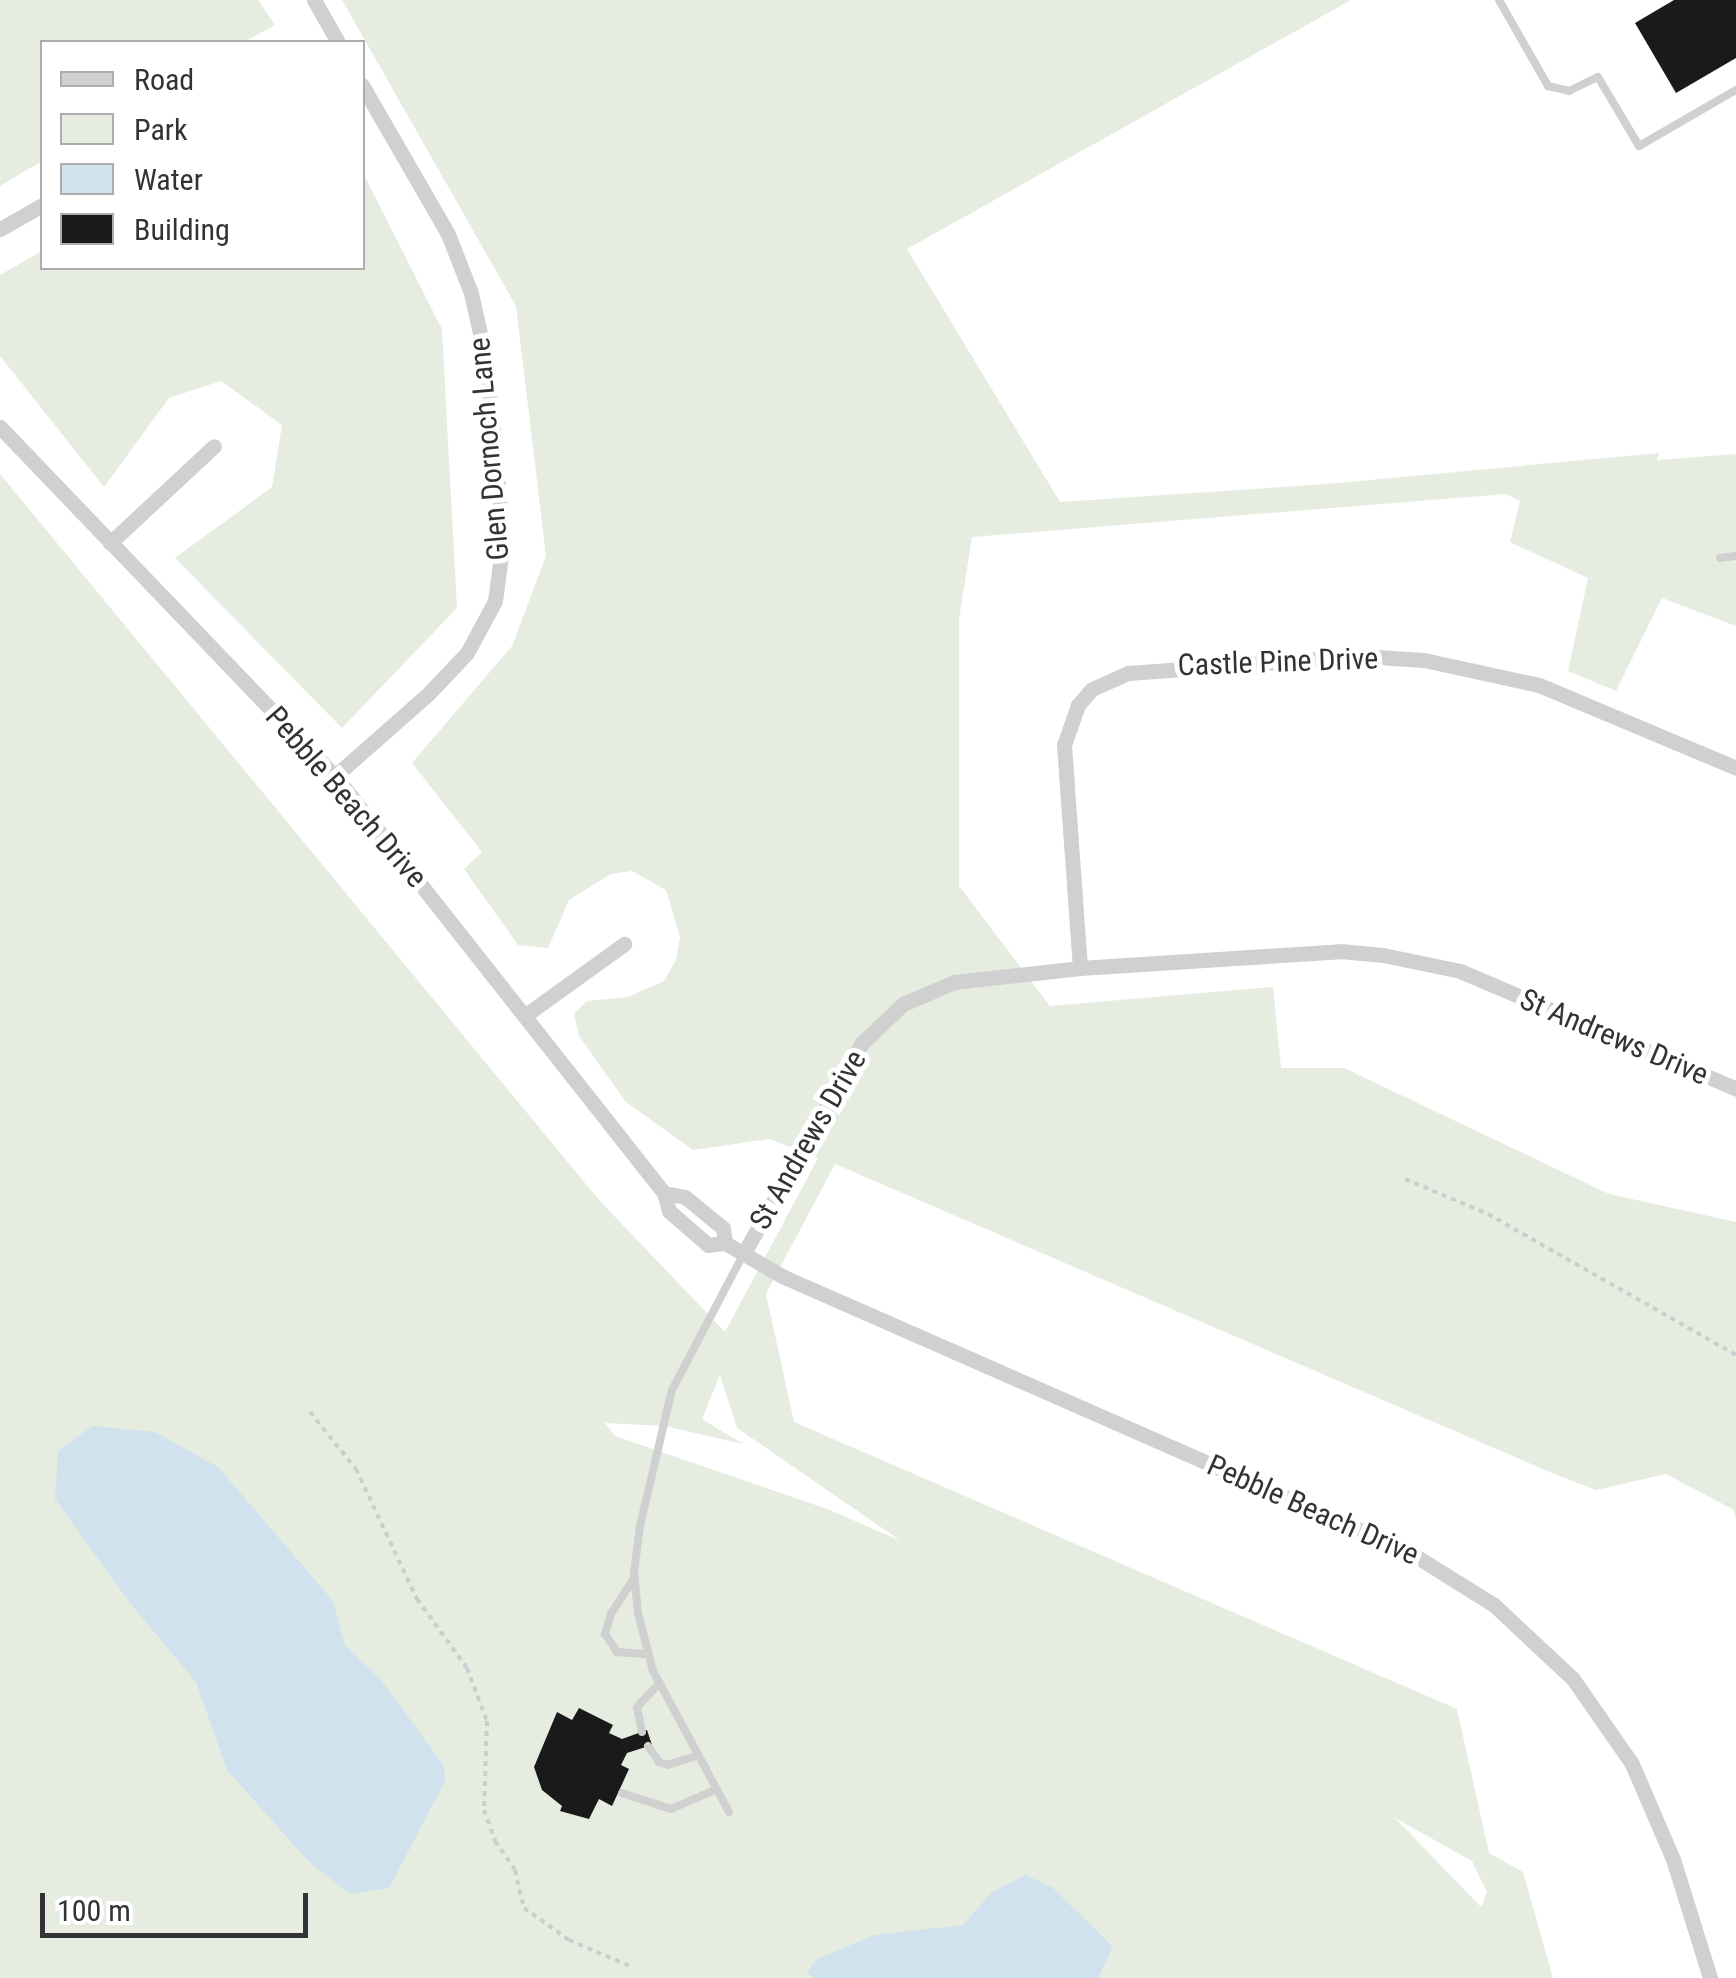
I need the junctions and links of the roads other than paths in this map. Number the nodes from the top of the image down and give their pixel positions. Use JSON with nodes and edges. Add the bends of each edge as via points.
{"nodes":[{"id":1,"x":314,"y":0,"type":"edge"},
{"id":2,"x":1499,"y":0,"type":"edge"},
{"id":3,"x":333,"y":40,"type":"edge"},
{"id":4,"x":365,"y":90,"type":"edge"},
{"id":5,"x":1736,"y":90,"type":"edge"},
{"id":6,"x":40,"y":206,"type":"edge"},
{"id":7,"x":0,"y":229,"type":"edge"},
{"id":8,"x":0,"y":427,"type":"edge"},
{"id":9,"x":214,"y":446,"type":"dead end"},
{"id":10,"x":110,"y":543,"type":"junction"},
{"id":11,"x":1736,"y":556,"type":"edge"},
{"id":12,"x":1720,"y":558,"type":"dead end"},
{"id":13,"x":1736,"y":768,"type":"edge"},
{"id":14,"x":335,"y":776,"type":"junction"},
{"id":15,"x":624,"y":944,"type":"dead end"},
{"id":16,"x":1080,"y":968,"type":"junction"},
{"id":17,"x":526,"y":1014,"type":"junction"},
{"id":18,"x":1736,"y":1088,"type":"edge"},
{"id":19,"x":744,"y":1254,"type":"junction"},
{"id":20,"x":634,"y":1578,"type":"junction"},
{"id":21,"x":648,"y":1654,"type":"junction"},
{"id":22,"x":659,"y":1684,"type":"junction"},
{"id":23,"x":642,"y":1732,"type":"dead end"},
{"id":24,"x":648,"y":1746,"type":"dead end"},
{"id":25,"x":698,"y":1755,"type":"junction"},
{"id":26,"x":717,"y":1789,"type":"junction"},
{"id":27,"x":622,"y":1793,"type":"dead end"},
{"id":28,"x":730,"y":1812,"type":"dead end"},
{"id":29,"x":1710,"y":1978,"type":"edge"}],
"edges":[{"from":1,"to":3,"type":"street"},
{"from":2,"to":5,"type":"lane","via":[[1548,86],[1569,91],[1598,77],[1639,146]]},
{"from":4,"to":14,"type":"street","name":"Glen Dornoch Lane","via":[[448,234],[470,292],[488,364],[503,540],[495,600],[467,653]]},
{"from":6,"to":7,"type":"street"},
{"from":8,"to":10,"type":"street","name":"Pebble Beach Drive"},
{"from":9,"to":10,"type":"street"},
{"from":10,"to":14,"type":"street","name":"Pebble Beach Drive"},
{"from":11,"to":12,"type":"lane"},
{"from":13,"to":16,"type":"street","name":"Castle Pine Drive","via":[[1539,686],[1424,660],[1360,656],[1118,676],[1092,689],[1078,706],[1064,744]]},
{"from":14,"to":17,"type":"street","name":"Pebble Beach Drive"},
{"from":15,"to":17,"type":"street"},
{"from":16,"to":18,"type":"street","name":"St Andrews Drive","via":[[1340,951],[1422,962]]},
{"from":16,"to":19,"type":"street","name":"St Andrews Drive","via":[[954,982],[924,992],[879,1024],[842,1073]]},
{"from":17,"to":19,"type":"street","name":"Pebble Beach Drive","via":[[664,1193],[685,1196]]},
{"from":19,"to":20,"type":"lane","name":"St Andrews Drive","via":[[672,1390]]},
{"from":19,"to":29,"type":"street","name":"Pebble Beach Drive","via":[[1406,1550],[1494,1605],[1573,1679],[1632,1764],[1673,1859]]},
{"from":20,"to":21,"type":"lane","name":"St Andrews Drive"},
{"from":20,"to":21,"type":"lane","via":[[604,1634],[617,1652]]},
{"from":21,"to":22,"type":"lane","name":"St Andrews Drive"},
{"from":22,"to":23,"type":"lane","via":[[637,1707]]},
{"from":22,"to":25,"type":"lane","name":"St Andrews Drive"},
{"from":24,"to":25,"type":"lane","via":[[668,1765]]},
{"from":25,"to":26,"type":"lane","name":"St Andrews Drive"},
{"from":26,"to":27,"type":"lane","via":[[671,1808]]},
{"from":26,"to":28,"type":"lane","name":"St Andrews Drive"}]}
